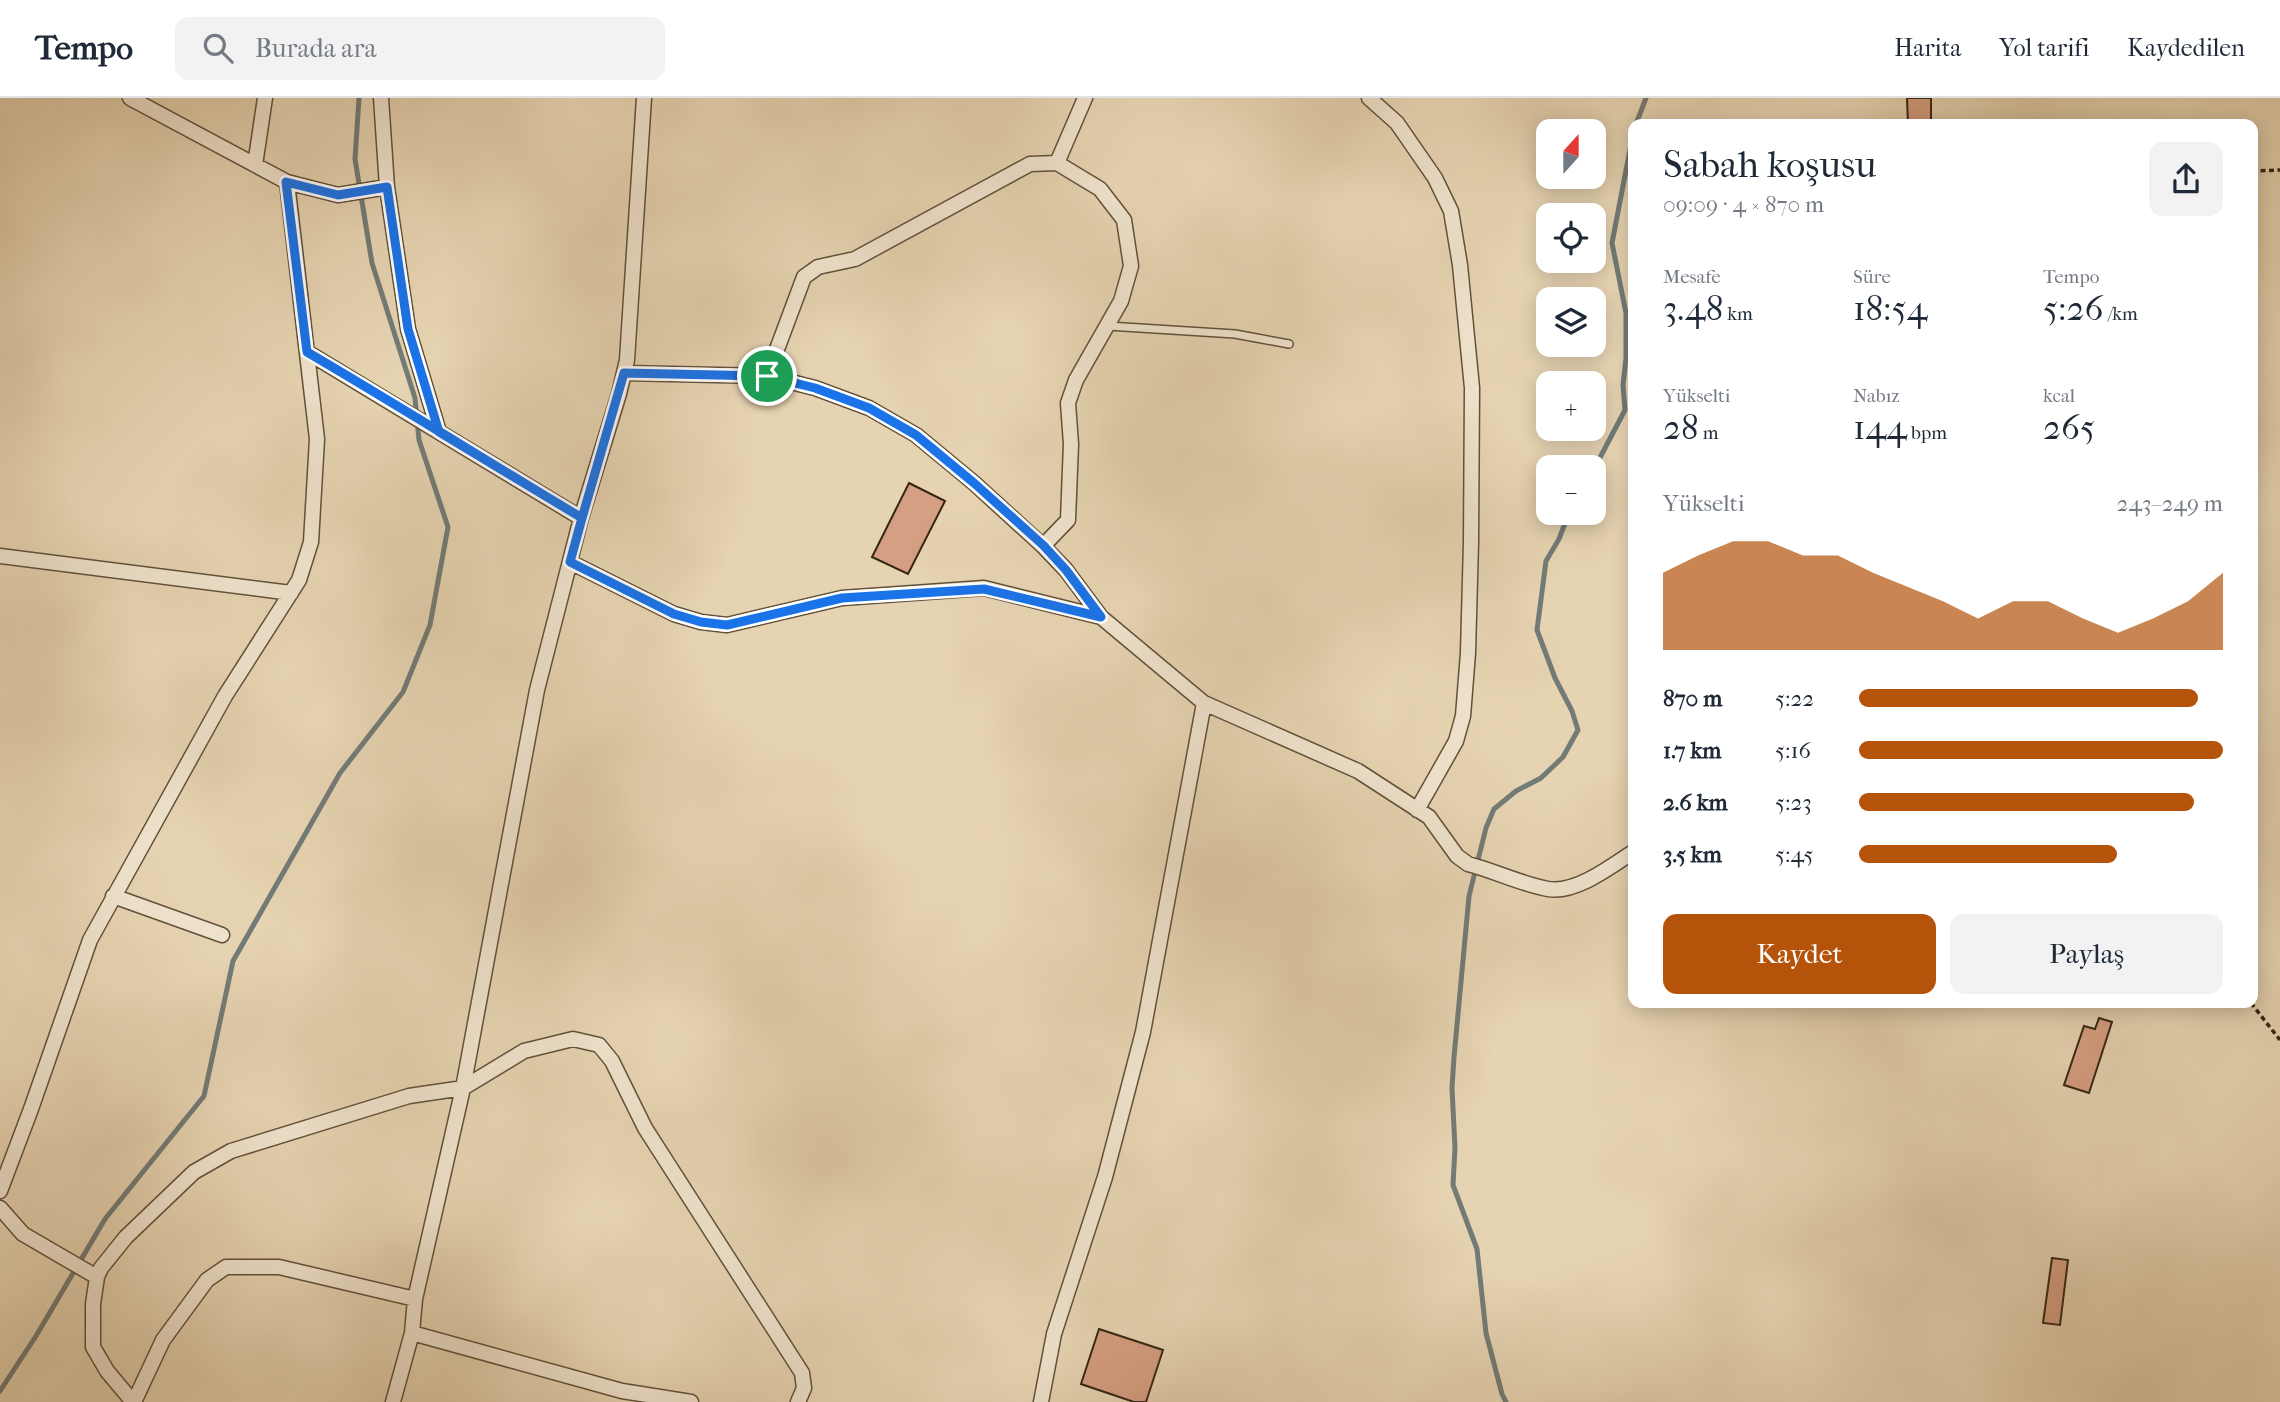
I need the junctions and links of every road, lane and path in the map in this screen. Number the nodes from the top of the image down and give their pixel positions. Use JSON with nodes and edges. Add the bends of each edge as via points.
{"nodes":[{"id":1,"x":130,"y":98,"type":"edge"},
{"id":2,"x":265,"y":98,"type":"edge"},
{"id":3,"x":380,"y":98,"type":"edge"},
{"id":4,"x":644,"y":98,"type":"edge"},
{"id":5,"x":1085,"y":98,"type":"edge"},
{"id":6,"x":1369,"y":98,"type":"edge"},
{"id":7,"x":1057,"y":163,"type":"junction"},
{"id":8,"x":255,"y":165,"type":"junction"},
{"id":9,"x":2280,"y":170,"type":"edge"},
{"id":10,"x":2258,"y":172,"type":"edge"},
{"id":11,"x":286,"y":182,"type":"junction"},
{"id":12,"x":382,"y":188,"type":"junction"},
{"id":13,"x":1108,"y":326,"type":"junction"},
{"id":14,"x":1289,"y":344,"type":"dead end"},
{"id":15,"x":307,"y":352,"type":"junction"},
{"id":16,"x":624,"y":373,"type":"junction"},
{"id":17,"x":767,"y":376,"type":"junction"},
{"id":18,"x":433,"y":429,"type":"junction"},
{"id":19,"x":582,"y":518,"type":"junction"},
{"id":20,"x":1043,"y":545,"type":"junction"},
{"id":21,"x":0,"y":556,"type":"edge"},
{"id":22,"x":570,"y":562,"type":"junction"},
{"id":23,"x":291,"y":593,"type":"junction"},
{"id":24,"x":1101,"y":617,"type":"junction"},
{"id":25,"x":1204,"y":703,"type":"junction"},
{"id":26,"x":1417,"y":810,"type":"junction"},
{"id":27,"x":1628,"y":855,"type":"edge"},
{"id":28,"x":113,"y":896,"type":"junction"},
{"id":29,"x":222,"y":935,"type":"dead end"},
{"id":30,"x":2255,"y":1008,"type":"edge"},
{"id":31,"x":2280,"y":1040,"type":"edge"},
{"id":32,"x":463,"y":1088,"type":"junction"},
{"id":33,"x":0,"y":1191,"type":"edge"},
{"id":34,"x":0,"y":1208,"type":"edge"},
{"id":35,"x":97,"y":1277,"type":"junction"},
{"id":36,"x":415,"y":1299,"type":"junction"},
{"id":37,"x":412,"y":1332,"type":"junction"},
{"id":38,"x":619,"y":1396,"type":"edge"},
{"id":39,"x":133,"y":1402,"type":"edge"},
{"id":40,"x":393,"y":1402,"type":"edge"},
{"id":41,"x":691,"y":1402,"type":"edge"},
{"id":42,"x":798,"y":1402,"type":"edge"},
{"id":43,"x":1041,"y":1402,"type":"edge"}],
"edges":[{"from":1,"to":8,"type":"street"},
{"from":2,"to":8,"type":"street"},
{"from":3,"to":12,"type":"street"},
{"from":4,"to":16,"type":"street"},
{"from":5,"to":7,"type":"street"},
{"from":6,"to":26,"type":"street","via":[[1397,123],[1435,178],[1451,211],[1472,388],[1463,716],[1456,741]]},
{"from":7,"to":13,"type":"street","via":[[1100,188],[1124,220],[1131,266]]},
{"from":7,"to":17,"type":"street","via":[[1030,164],[855,259],[818,267],[804,277]]},
{"from":8,"to":11,"type":"street"},
{"from":9,"to":10,"type":"path"},
{"from":11,"to":12,"type":"street","via":[[338,195]]},
{"from":11,"to":15,"type":"street"},
{"from":12,"to":18,"type":"street","via":[[408,329]]},
{"from":13,"to":14,"type":"lane","via":[[1236,334]]},
{"from":13,"to":20,"type":"street","via":[[1076,380],[1068,403],[1069,520]]},
{"from":15,"to":18,"type":"street"},
{"from":15,"to":23,"type":"street","via":[[317,439],[311,542]]},
{"from":16,"to":17,"type":"street"},
{"from":16,"to":19,"type":"street"},
{"from":17,"to":20,"type":"street","via":[[869,408],[916,435]]},
{"from":18,"to":19,"type":"street"},
{"from":19,"to":22,"type":"street"},
{"from":20,"to":24,"type":"street"},
{"from":21,"to":23,"type":"street"},
{"from":22,"to":24,"type":"street","via":[[674,614],[727,625],[842,598],[984,589]]},
{"from":22,"to":32,"type":"street","via":[[537,690]]},
{"from":23,"to":28,"type":"street","via":[[225,696]]},
{"from":24,"to":25,"type":"street"},
{"from":25,"to":26,"type":"street","via":[[1358,771]]},
{"from":25,"to":43,"type":"street","via":[[1143,1032],[1105,1177],[1054,1334]]},
{"from":26,"to":27,"type":"street","via":[[1429,817],[1468,864],[1550,890],[1575,885]]},
{"from":28,"to":29,"type":"street"},
{"from":28,"to":33,"type":"street","via":[[90,940]]},
{"from":30,"to":31,"type":"path"},
{"from":32,"to":35,"type":"street","via":[[409,1096],[231,1151],[194,1172],[126,1237]]},
{"from":32,"to":36,"type":"street"},
{"from":32,"to":42,"type":"street","via":[[524,1051],[573,1039],[599,1045],[612,1061],[645,1128],[802,1373],[804,1388]]},
{"from":34,"to":35,"type":"street","via":[[23,1234]]},
{"from":35,"to":39,"type":"street","via":[[93,1347]]},
{"from":36,"to":37,"type":"street"},
{"from":36,"to":39,"type":"street","via":[[279,1267],[226,1267],[208,1280],[163,1340]]},
{"from":37,"to":38,"type":"street"},
{"from":37,"to":40,"type":"street"},
{"from":38,"to":41,"type":"street"}]}
